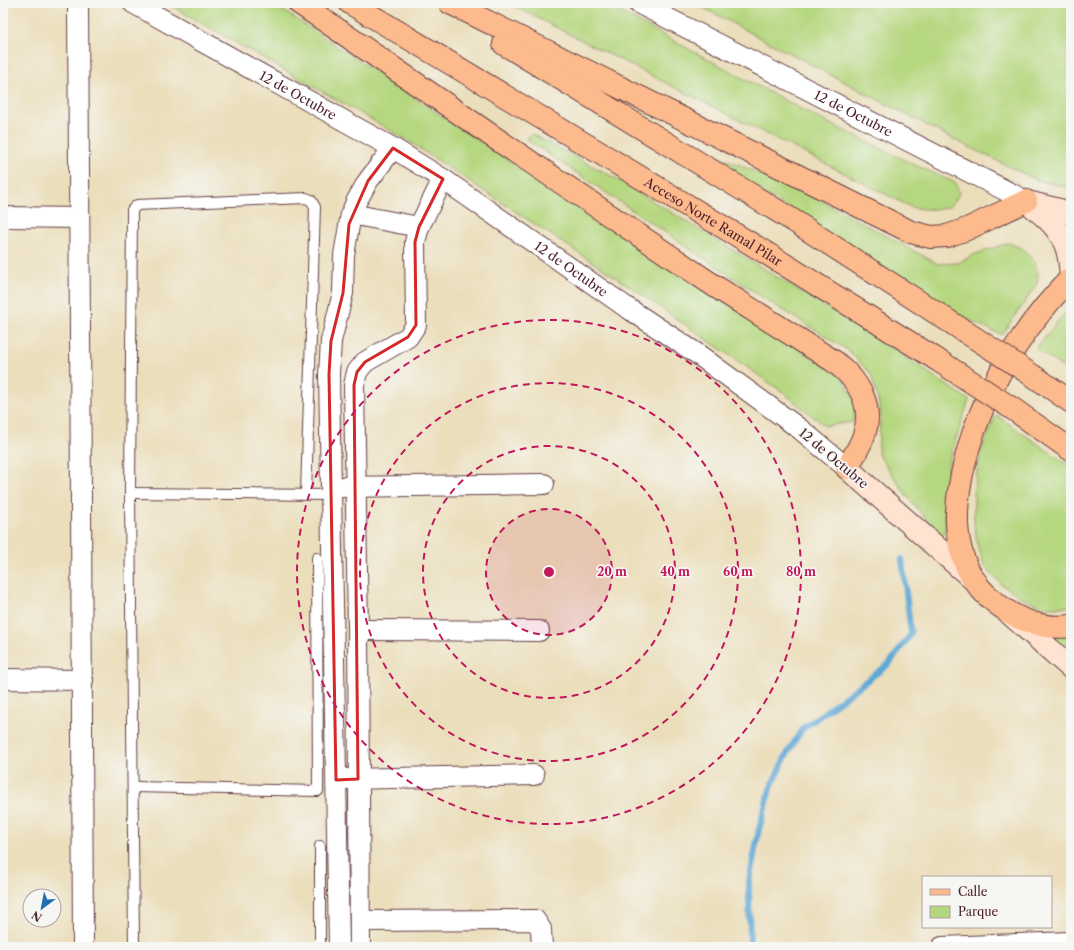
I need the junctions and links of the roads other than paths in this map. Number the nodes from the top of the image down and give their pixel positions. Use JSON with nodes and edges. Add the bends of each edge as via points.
{"nodes":[{"id":1,"x":78,"y":3,"type":"edge"},
{"id":2,"x":133,"y":3,"type":"edge"},
{"id":3,"x":299,"y":3,"type":"edge"},
{"id":4,"x":350,"y":3,"type":"edge"},
{"id":5,"x":436,"y":3,"type":"edge"},
{"id":6,"x":450,"y":3,"type":"edge"},
{"id":7,"x":638,"y":3,"type":"edge"},
{"id":8,"x":393,"y":148,"type":"junction"},
{"id":9,"x":443,"y":179,"type":"junction"},
{"id":10,"x":1026,"y":202,"type":"junction"},
{"id":11,"x":1071,"y":213,"type":"edge"},
{"id":12,"x":351,"y":214,"type":"junction"},
{"id":13,"x":3,"y":217,"type":"edge"},
{"id":14,"x":79,"y":218,"type":"junction"},
{"id":15,"x":418,"y":227,"type":"junction"},
{"id":16,"x":1071,"y":278,"type":"edge"},
{"id":17,"x":1071,"y":402,"type":"edge"},
{"id":18,"x":1071,"y":450,"type":"edge"},
{"id":19,"x":847,"y":468,"type":"junction"},
{"id":20,"x":544,"y":484,"type":"dead end"},
{"id":21,"x":356,"y":486,"type":"junction"},
{"id":22,"x":331,"y":491,"type":"junction"},
{"id":23,"x":130,"y":492,"type":"junction"},
{"id":24,"x":306,"y":494,"type":"junction"},
{"id":25,"x":317,"y":558,"type":"dead end"},
{"id":26,"x":976,"y":582,"type":"junction"},
{"id":27,"x":1008,"y":612,"type":"junction"},
{"id":28,"x":1071,"y":626,"type":"edge"},
{"id":29,"x":358,"y":630,"type":"junction"},
{"id":30,"x":540,"y":631,"type":"dead end"},
{"id":31,"x":1071,"y":668,"type":"edge"},
{"id":32,"x":3,"y":679,"type":"edge"},
{"id":33,"x":83,"y":680,"type":"junction"},
{"id":34,"x":534,"y":775,"type":"dead end"},
{"id":35,"x":358,"y":779,"type":"junction"},
{"id":36,"x":336,"y":780,"type":"junction"},
{"id":37,"x":134,"y":787,"type":"junction"},
{"id":38,"x":320,"y":846,"type":"dead end"},
{"id":39,"x":360,"y":921,"type":"junction"},
{"id":40,"x":1071,"y":942,"type":"edge"},
{"id":41,"x":83,"y":947,"type":"edge"},
{"id":42,"x":134,"y":947,"type":"edge"},
{"id":43,"x":320,"y":947,"type":"edge"},
{"id":44,"x":339,"y":947,"type":"edge"},
{"id":45,"x":360,"y":947,"type":"edge"},
{"id":46,"x":542,"y":947,"type":"edge"},
{"id":47,"x":942,"y":947,"type":"edge"}],
"edges":[{"from":1,"to":14,"type":"street"},
{"from":2,"to":8,"type":"street","name":"12 de Octubre"},
{"from":3,"to":19,"type":"main road","via":[[713,285],[845,370],[857,384],[867,415],[864,433]]},
{"from":4,"to":18,"type":"main road","name":"Acceso Norte Ramal Pilar","bridge":true,"via":[[936,359]]},
{"from":5,"to":17,"type":"main road","bridge":true,"via":[[794,221]]},
{"from":6,"to":10,"type":"main road","via":[[911,232],[947,236]]},
{"from":7,"to":10,"type":"street","name":"12 de Octubre"},
{"from":8,"to":9,"type":"street","name":"12 de Octubre"},
{"from":8,"to":12,"type":"street","via":[[368,181]]},
{"from":9,"to":15,"type":"street"},
{"from":9,"to":19,"type":"street","name":"12 de Octubre","via":[[696,353],[800,429]]},
{"from":10,"to":11,"type":"street","name":"12 de Octubre"},
{"from":10,"to":16,"type":"street","name":"12 de Octubre","via":[[1060,233],[1066,245]]},
{"from":12,"to":15,"type":"street"},
{"from":12,"to":22,"type":"street","via":[[344,255],[343,293],[331,341],[328,374]]},
{"from":13,"to":14,"type":"street"},
{"from":14,"to":33,"type":"street"},
{"from":15,"to":21,"type":"street","via":[[415,242],[416,325],[408,337],[365,362],[357,372],[354,385]]},
{"from":16,"to":26,"type":"main road","via":[[1043,309],[1010,356],[983,409],[967,448],[958,496],[957,527],[962,556]]},
{"from":19,"to":26,"type":"street","name":"12 de Octubre"},
{"from":20,"to":21,"type":"street"},
{"from":21,"to":22,"type":"street"},
{"from":21,"to":29,"type":"street"},
{"from":22,"to":24,"type":"lane"},
{"from":22,"to":36,"type":"street"},
{"from":23,"to":24,"type":"lane"},
{"from":23,"to":24,"type":"lane","via":[[132,210],[141,204],[306,198],[311,200],[315,207]]},
{"from":23,"to":37,"type":"lane"},
{"from":25,"to":37,"type":"lane","via":[[318,791]]},
{"from":26,"to":27,"type":"main road","via":[[986,595]]},
{"from":27,"to":28,"type":"main road","via":[[1041,625]]},
{"from":27,"to":31,"type":"street"},
{"from":29,"to":30,"type":"street"},
{"from":29,"to":35,"type":"street"},
{"from":32,"to":33,"type":"street"},
{"from":33,"to":41,"type":"street"},
{"from":34,"to":35,"type":"street"},
{"from":35,"to":36,"type":"street"},
{"from":35,"to":39,"type":"street"},
{"from":36,"to":44,"type":"street"},
{"from":37,"to":42,"type":"lane"},
{"from":38,"to":43,"type":"lane"},
{"from":39,"to":45,"type":"street"},
{"from":39,"to":46,"type":"street","via":[[535,920],[541,929]]},
{"from":40,"to":47,"type":"street"}]}
